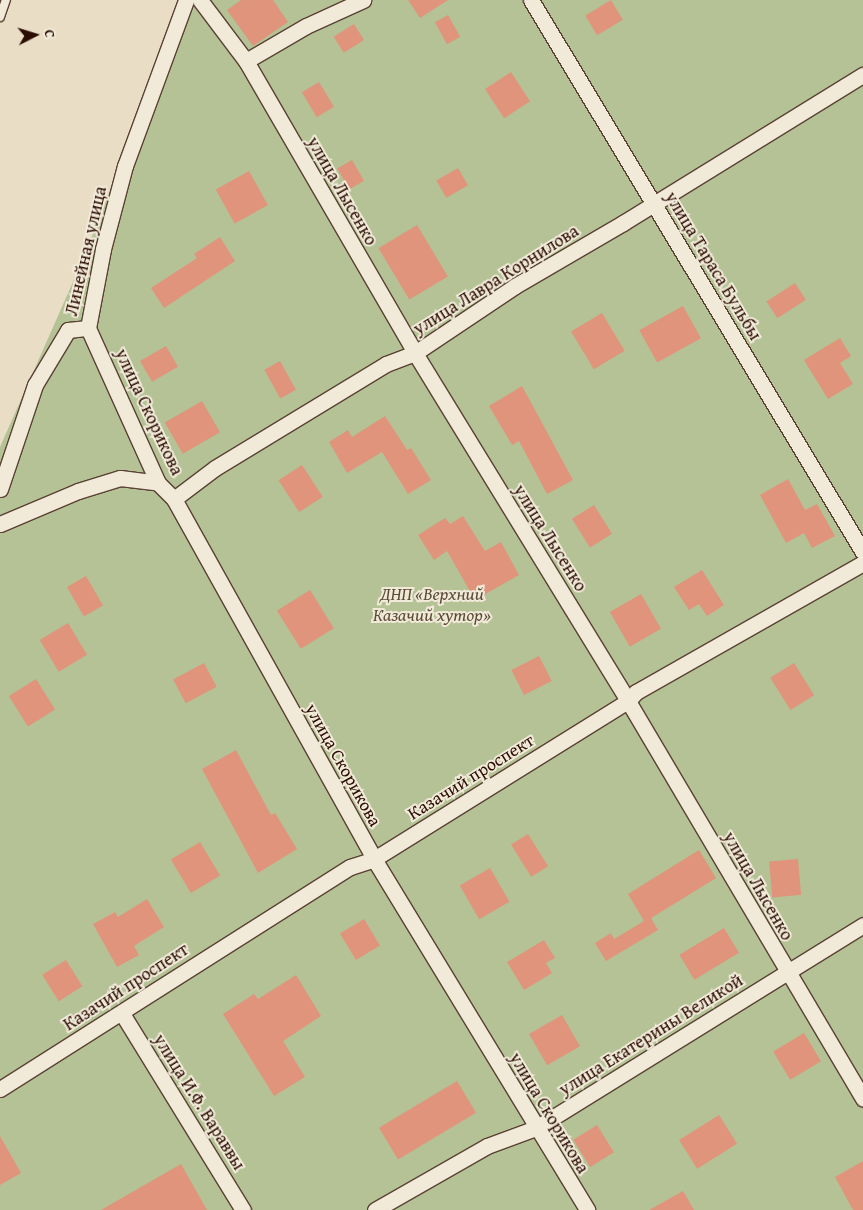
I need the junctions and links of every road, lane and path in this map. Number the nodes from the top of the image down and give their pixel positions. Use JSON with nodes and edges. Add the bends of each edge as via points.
{"nodes":[{"id":1,"x":6,"y":0,"type":"edge"},
{"id":2,"x":186,"y":0,"type":"edge"},
{"id":3,"x":200,"y":0,"type":"edge"},
{"id":4,"x":363,"y":0,"type":"edge"},
{"id":5,"x":531,"y":0,"type":"edge"},
{"id":6,"x":0,"y":17,"type":"edge"},
{"id":7,"x":246,"y":61,"type":"junction"},
{"id":8,"x":863,"y":75,"type":"edge"},
{"id":9,"x":653,"y":203,"type":"junction"},
{"id":10,"x":88,"y":328,"type":"junction"},
{"id":11,"x":415,"y":353,"type":"junction"},
{"id":12,"x":158,"y":483,"type":"junction"},
{"id":13,"x":0,"y":489,"type":"edge"},
{"id":14,"x":174,"y":499,"type":"junction"},
{"id":15,"x":0,"y":524,"type":"edge"},
{"id":16,"x":863,"y":552,"type":"edge"},
{"id":17,"x":863,"y":563,"type":"edge"},
{"id":18,"x":628,"y":701,"type":"junction"},
{"id":19,"x":374,"y":859,"type":"junction"},
{"id":20,"x":863,"y":925,"type":"edge"},
{"id":21,"x":787,"y":973,"type":"junction"},
{"id":22,"x":123,"y":1014,"type":"junction"},
{"id":23,"x":0,"y":1089,"type":"edge"},
{"id":24,"x":863,"y":1098,"type":"edge"},
{"id":25,"x":536,"y":1128,"type":"junction"},
{"id":26,"x":243,"y":1210,"type":"edge"},
{"id":27,"x":375,"y":1210,"type":"edge"},
{"id":28,"x":587,"y":1210,"type":"edge"}],
"edges":[{"from":1,"to":6,"type":"lane"},
{"from":2,"to":10,"type":"street","name":"Линейная улица","via":[[125,166],[103,249]]},
{"from":3,"to":7,"type":"street","name":"улица Лысенко"},
{"from":4,"to":7,"type":"street","via":[[306,26]]},
{"from":5,"to":9,"type":"street","name":"улица Тараса Бульбы"},
{"from":7,"to":11,"type":"street","name":"улица Лысенко"},
{"from":8,"to":9,"type":"street","name":"улица Лавра Корнилова"},
{"from":9,"to":11,"type":"street","name":"улица Лавра Корнилова","via":[[515,286]]},
{"from":9,"to":16,"type":"street","name":"улица Тараса Бульбы"},
{"from":10,"to":12,"type":"street","name":"улица Скорикова"},
{"from":10,"to":13,"type":"street","name":"Линейная улица","via":[[68,330],[35,385]]},
{"from":11,"to":14,"type":"street","name":"улица Лавра Корнилова","via":[[386,364],[216,468]]},
{"from":11,"to":18,"type":"street","name":"улица Лысенко"},
{"from":12,"to":14,"type":"street","name":"улица Скорикова"},
{"from":12,"to":15,"type":"street","via":[[120,478]]},
{"from":14,"to":19,"type":"street","name":"улица Скорикова"},
{"from":17,"to":18,"type":"street","name":"Казачий проспект","via":[[636,692]]},
{"from":18,"to":19,"type":"street","name":"Казачий проспект"},
{"from":18,"to":21,"type":"street","name":"улица Лысенко"},
{"from":19,"to":22,"type":"street","name":"Казачий проспект","via":[[350,867],[140,998]]},
{"from":19,"to":25,"type":"street","name":"улица Скорикова"},
{"from":20,"to":21,"type":"street","name":"улица Екатерины Великой"},
{"from":21,"to":24,"type":"street","name":"улица Лысенко"},
{"from":21,"to":25,"type":"street","name":"улица Екатерины Великой"},
{"from":22,"to":23,"type":"street","name":"Казачий проспект"},
{"from":22,"to":26,"type":"street","name":"улица И.Ф. Вараввы"},
{"from":25,"to":27,"type":"street","name":"улица Екатерины Великой","via":[[487,1146]]},
{"from":25,"to":28,"type":"street","name":"улица Скорикова"}]}
